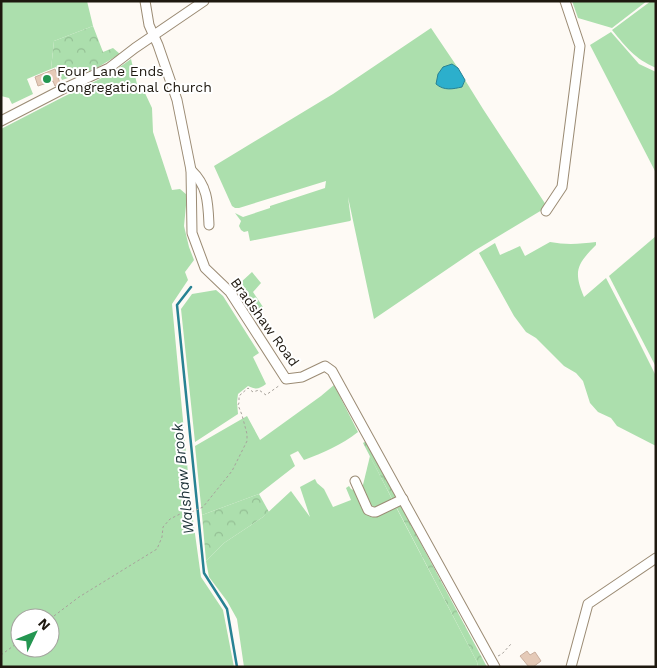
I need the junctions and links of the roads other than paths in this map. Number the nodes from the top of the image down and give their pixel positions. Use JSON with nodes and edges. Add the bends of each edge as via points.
{"nodes":[{"id":1,"x":145,"y":1,"type":"edge"},
{"id":2,"x":204,"y":1,"type":"edge"},
{"id":3,"x":565,"y":1,"type":"edge"},
{"id":4,"x":153,"y":35,"type":"junction"},
{"id":5,"x":1,"y":121,"type":"edge"},
{"id":6,"x":191,"y":170,"type":"junction"},
{"id":7,"x":546,"y":211,"type":"dead end"},
{"id":8,"x":209,"y":225,"type":"dead end"},
{"id":9,"x":355,"y":481,"type":"dead end"},
{"id":10,"x":403,"y":499,"type":"junction"},
{"id":11,"x":656,"y":558,"type":"edge"},
{"id":12,"x":493,"y":663,"type":"edge"},
{"id":13,"x":571,"y":667,"type":"edge"}],
"edges":[{"from":1,"to":4,"type":"street","name":"Bradshaw Road"},
{"from":2,"to":4,"type":"street"},
{"from":3,"to":7,"type":"street","via":[[580,46],[562,187]]},
{"from":4,"to":5,"type":"street","via":[[109,68]]},
{"from":4,"to":6,"type":"street","name":"Bradshaw Road","via":[[177,100]]},
{"from":6,"to":8,"type":"street","via":[[198,176],[207,195]]},
{"from":6,"to":10,"type":"street","name":"Bradshaw Road","via":[[192,233],[205,268],[230,292],[286,379],[302,377],[325,366],[332,371]]},
{"from":9,"to":10,"type":"street","via":[[368,510],[373,512]]},
{"from":10,"to":12,"type":"street","name":"Bradshaw Road"},
{"from":11,"to":13,"type":"street","via":[[588,604]]}]}
